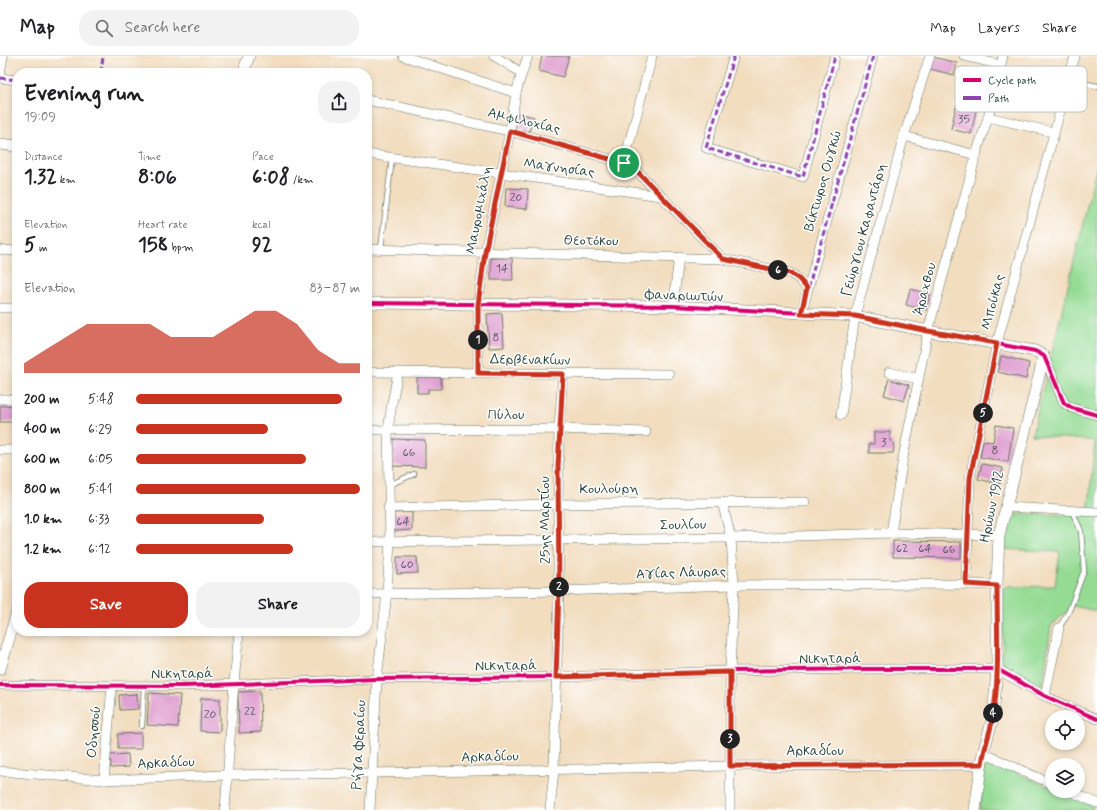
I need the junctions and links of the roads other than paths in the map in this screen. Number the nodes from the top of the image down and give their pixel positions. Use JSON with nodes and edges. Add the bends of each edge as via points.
{"nodes":[{"id":1,"x":4,"y":56,"type":"edge"},
{"id":2,"x":249,"y":56,"type":"edge"},
{"id":3,"x":403,"y":56,"type":"edge"},
{"id":4,"x":494,"y":56,"type":"edge"},
{"id":5,"x":528,"y":56,"type":"edge"},
{"id":6,"x":652,"y":56,"type":"edge"},
{"id":7,"x":734,"y":56,"type":"edge"},
{"id":8,"x":835,"y":56,"type":"edge"},
{"id":9,"x":873,"y":56,"type":"edge"},
{"id":10,"x":930,"y":56,"type":"edge"},
{"id":11,"x":964,"y":56,"type":"edge"},
{"id":12,"x":1075,"y":56,"type":"edge"},
{"id":13,"x":1002,"y":61,"type":"edge"},
{"id":14,"x":1072,"y":66,"type":"edge"},
{"id":15,"x":245,"y":68,"type":"edge"},
{"id":16,"x":522,"y":73,"type":"junction"},
{"id":17,"x":0,"y":74,"type":"edge"},
{"id":18,"x":0,"y":78,"type":"edge"},
{"id":19,"x":12,"y":79,"type":"edge"},
{"id":20,"x":1087,"y":84,"type":"edge"},
{"id":21,"x":1097,"y":86,"type":"edge"},
{"id":22,"x":516,"y":93,"type":"junction"},
{"id":23,"x":372,"y":101,"type":"edge"},
{"id":24,"x":989,"y":112,"type":"edge"},
{"id":25,"x":1059,"y":112,"type":"edge"},
{"id":26,"x":988,"y":117,"type":"junction"},
{"id":27,"x":510,"y":131,"type":"junction"},
{"id":28,"x":1053,"y":132,"type":"junction"},
{"id":29,"x":904,"y":136,"type":"junction"},
{"id":30,"x":0,"y":144,"type":"edge"},
{"id":31,"x":12,"y":145,"type":"edge"},
{"id":32,"x":372,"y":155,"type":"edge"},
{"id":33,"x":976,"y":155,"type":"junction"},
{"id":34,"x":392,"y":158,"type":"junction"},
{"id":35,"x":624,"y":163,"type":"junction"},
{"id":36,"x":500,"y":173,"type":"junction"},
{"id":37,"x":661,"y":196,"type":"junction"},
{"id":38,"x":372,"y":249,"type":"edge"},
{"id":39,"x":382,"y":249,"type":"junction"},
{"id":40,"x":0,"y":250,"type":"edge"},
{"id":41,"x":12,"y":251,"type":"edge"},
{"id":42,"x":485,"y":252,"type":"junction"},
{"id":43,"x":679,"y":257,"type":"junction"},
{"id":44,"x":723,"y":259,"type":"junction"},
{"id":45,"x":807,"y":288,"type":"junction"},
{"id":46,"x":372,"y":303,"type":"edge"},
{"id":47,"x":478,"y":305,"type":"junction"},
{"id":48,"x":673,"y":306,"type":"junction"},
{"id":49,"x":0,"y":308,"type":"edge"},
{"id":50,"x":12,"y":308,"type":"edge"},
{"id":51,"x":801,"y":314,"type":"junction"},
{"id":52,"x":855,"y":316,"type":"junction"},
{"id":53,"x":928,"y":331,"type":"junction"},
{"id":54,"x":997,"y":343,"type":"junction"},
{"id":55,"x":1044,"y":356,"type":"junction"},
{"id":56,"x":372,"y":372,"type":"edge"},
{"id":57,"x":398,"y":372,"type":"junction"},
{"id":58,"x":889,"y":372,"type":"dead end"},
{"id":59,"x":478,"y":373,"type":"junction"},
{"id":60,"x":563,"y":374,"type":"junction"},
{"id":61,"x":669,"y":374,"type":"dead end"},
{"id":62,"x":919,"y":379,"type":"junction"},
{"id":63,"x":0,"y":399,"type":"edge"},
{"id":64,"x":12,"y":400,"type":"edge"},
{"id":65,"x":1097,"y":415,"type":"edge"},
{"id":66,"x":841,"y":416,"type":"dead end"},
{"id":67,"x":559,"y":429,"type":"junction"},
{"id":68,"x":372,"y":430,"type":"edge"},
{"id":69,"x":388,"y":430,"type":"junction"},
{"id":70,"x":646,"y":432,"type":"dead end"},
{"id":71,"x":0,"y":450,"type":"edge"},
{"id":72,"x":12,"y":450,"type":"edge"},
{"id":73,"x":414,"y":474,"type":"dead end"},
{"id":74,"x":389,"y":485,"type":"junction"},
{"id":75,"x":722,"y":502,"type":"junction"},
{"id":76,"x":805,"y":502,"type":"dead end"},
{"id":77,"x":558,"y":504,"type":"junction"},
{"id":78,"x":1006,"y":507,"type":"junction"},
{"id":79,"x":388,"y":508,"type":"junction"},
{"id":80,"x":1071,"y":510,"type":"junction"},
{"id":81,"x":1097,"y":512,"type":"edge"},
{"id":82,"x":891,"y":533,"type":"junction"},
{"id":83,"x":969,"y":534,"type":"junction"},
{"id":84,"x":999,"y":535,"type":"junction"},
{"id":85,"x":731,"y":538,"type":"junction"},
{"id":86,"x":559,"y":541,"type":"junction"},
{"id":87,"x":372,"y":542,"type":"edge"},
{"id":88,"x":390,"y":542,"type":"junction"},
{"id":89,"x":966,"y":584,"type":"junction"},
{"id":90,"x":734,"y":585,"type":"junction"},
{"id":91,"x":997,"y":586,"type":"junction"},
{"id":92,"x":559,"y":591,"type":"junction"},
{"id":93,"x":387,"y":593,"type":"junction"},
{"id":94,"x":372,"y":594,"type":"edge"},
{"id":95,"x":12,"y":625,"type":"edge"},
{"id":96,"x":1059,"y":628,"type":"joint"},
{"id":97,"x":239,"y":636,"type":"edge"},
{"id":98,"x":2,"y":652,"type":"edge"},
{"id":99,"x":0,"y":669,"type":"edge"},
{"id":100,"x":997,"y":669,"type":"junction"},
{"id":101,"x":730,"y":672,"type":"junction"},
{"id":102,"x":556,"y":677,"type":"junction"},
{"id":103,"x":377,"y":679,"type":"junction"},
{"id":104,"x":234,"y":683,"type":"junction"},
{"id":105,"x":0,"y":685,"type":"edge"},
{"id":106,"x":112,"y":686,"type":"junction"},
{"id":107,"x":144,"y":686,"type":"junction"},
{"id":108,"x":1045,"y":696,"type":"junction"},
{"id":109,"x":1097,"y":719,"type":"edge"},
{"id":110,"x":142,"y":726,"type":"dead end"},
{"id":111,"x":982,"y":759,"type":"junction"},
{"id":112,"x":730,"y":766,"type":"junction"},
{"id":113,"x":554,"y":770,"type":"junction"},
{"id":114,"x":0,"y":771,"type":"edge"},
{"id":115,"x":372,"y":773,"type":"junction"},
{"id":116,"x":227,"y":775,"type":"junction"},
{"id":117,"x":104,"y":780,"type":"junction"},
{"id":118,"x":1045,"y":782,"type":"edge"},
{"id":119,"x":1085,"y":798,"type":"edge"},
{"id":120,"x":1097,"y":803,"type":"edge"},
{"id":121,"x":224,"y":810,"type":"edge"},
{"id":122,"x":370,"y":810,"type":"edge"},
{"id":123,"x":550,"y":810,"type":"edge"},
{"id":124,"x":730,"y":810,"type":"edge"},
{"id":125,"x":975,"y":810,"type":"edge"}],
"edges":[{"from":1,"to":17,"type":"street"},
{"from":2,"to":15,"type":"street"},
{"from":3,"to":22,"type":"street"},
{"from":4,"to":16,"type":"street"},
{"from":5,"to":16,"type":"street","name":"Μαυρομιχάλη"},
{"from":6,"to":35,"type":"street"},
{"from":7,"to":8,"type":"street","via":[[706,148],[803,177]]},
{"from":9,"to":45,"type":"street","name":"Βίκτωρος Ουγκώ"},
{"from":10,"to":29,"type":"street","name":"Γεώργιου Καφαντάρη"},
{"from":11,"to":13,"type":"street"},
{"from":12,"to":14,"type":"street","name":"Μπούκας"},
{"from":16,"to":22,"type":"street","name":"Μαυρομιχάλη"},
{"from":18,"to":19,"type":"street"},
{"from":20,"to":21,"type":"lane"},
{"from":22,"to":27,"type":"street","name":"Μαυρομιχάλη"},
{"from":23,"to":27,"type":"street","name":"Αμφιλοχίας"},
{"from":24,"to":26,"type":"street","name":"Άραχθου"},
{"from":25,"to":28,"type":"street","name":"Μπούκας"},
{"from":26,"to":28,"type":"street"},
{"from":26,"to":33,"type":"street","name":"Άραχθου"},
{"from":27,"to":35,"type":"street","name":"Αμφιλοχίας"},
{"from":27,"to":36,"type":"street","name":"Μαυρομιχάλη"},
{"from":28,"to":54,"type":"street","name":"Μπούκας"},
{"from":29,"to":33,"type":"street"},
{"from":29,"to":52,"type":"street","name":"Γεώργιου Καφαντάρη"},
{"from":30,"to":31,"type":"street"},
{"from":32,"to":34,"type":"street","name":"Μαγνησίας"},
{"from":33,"to":53,"type":"street","name":"Άραχθου"},
{"from":34,"to":36,"type":"street","name":"Μαγνησίας"},
{"from":34,"to":39,"type":"lane"},
{"from":35,"to":37,"type":"street","name":"Αμφιλοχίας","via":[[635,169]]},
{"from":36,"to":37,"type":"street","name":"Μαγνησίας"},
{"from":36,"to":42,"type":"street","name":"Μαυρομιχάλη"},
{"from":37,"to":44,"type":"street"},
{"from":38,"to":39,"type":"street","name":"Θεοτόκου"},
{"from":39,"to":42,"type":"street","name":"Θεοτόκου"},
{"from":40,"to":41,"type":"street"},
{"from":42,"to":43,"type":"street","name":"Θεοτόκου"},
{"from":42,"to":47,"type":"street","name":"Μαυρομιχάλη"},
{"from":43,"to":44,"type":"street","name":"Θεοτόκου"},
{"from":43,"to":48,"type":"street"},
{"from":44,"to":45,"type":"street","name":"Θεοτόκου","via":[[790,273]]},
{"from":45,"to":51,"type":"street","name":"Βίκτωρος Ουγκώ"},
{"from":46,"to":47,"type":"street","name":"Φαναριωτών"},
{"from":47,"to":48,"type":"street","name":"Φαναριωτών"},
{"from":47,"to":59,"type":"street","name":"Μαυρομιχάλη"},
{"from":48,"to":51,"type":"street","name":"Φαναριωτών"},
{"from":49,"to":50,"type":"street"},
{"from":51,"to":52,"type":"street","name":"Φαναριωτών"},
{"from":52,"to":53,"type":"street","name":"Φαναριωτών"},
{"from":52,"to":66,"type":"street","name":"Γεώργιου Καφαντάρη"},
{"from":53,"to":54,"type":"street","name":"Φαναριωτών"},
{"from":53,"to":62,"type":"street","name":"Άραχθου"},
{"from":54,"to":55,"type":"street","name":"Φαναριωτών","via":[[1035,351]]},
{"from":54,"to":83,"type":"street","name":"Μπούκας","via":[[970,478]]},
{"from":55,"to":65,"type":"street","via":[[1064,403]]},
{"from":55,"to":78,"type":"street","name":"Ηρώων 1912"},
{"from":56,"to":57,"type":"street","name":"Δερβενακίων"},
{"from":57,"to":59,"type":"street","name":"Δερβενακίων"},
{"from":57,"to":69,"type":"street","name":"Ρήγα Φεραίου"},
{"from":58,"to":62,"type":"street"},
{"from":59,"to":60,"type":"street","name":"Δερβενακίων"},
{"from":60,"to":61,"type":"street","name":"Δερβενακίων"},
{"from":60,"to":67,"type":"street","name":"25ης Μαρτίου"},
{"from":62,"to":82,"type":"street","name":"Άραχθου"},
{"from":63,"to":64,"type":"street"},
{"from":67,"to":69,"type":"street","name":"Πύλου"},
{"from":67,"to":70,"type":"street","name":"Πύλου"},
{"from":67,"to":77,"type":"street","name":"25ης Μαρτίου"},
{"from":68,"to":69,"type":"street","name":"Πύλου"},
{"from":69,"to":74,"type":"street","name":"Ρήγα Φεραίου"},
{"from":71,"to":72,"type":"street"},
{"from":73,"to":74,"type":"lane"},
{"from":74,"to":79,"type":"street","name":"Ρήγα Φεραίου"},
{"from":75,"to":76,"type":"street","name":"Κουλούρη"},
{"from":75,"to":77,"type":"street","name":"Κουλούρη"},
{"from":75,"to":85,"type":"street"},
{"from":77,"to":79,"type":"street","name":"Κουλούρη"},
{"from":77,"to":86,"type":"street","name":"25ης Μαρτίου"},
{"from":78,"to":80,"type":"street"},
{"from":78,"to":84,"type":"street","name":"Ηρώων 1912"},
{"from":79,"to":88,"type":"street","name":"Ρήγα Φεραίου"},
{"from":80,"to":81,"type":"street"},
{"from":80,"to":96,"type":"lane","via":[[1081,531],[1084,571],[1069,611]]},
{"from":82,"to":83,"type":"street","name":"Σουλίου"},
{"from":82,"to":85,"type":"street","name":"Σουλίου"},
{"from":83,"to":84,"type":"street","name":"Σουλίου"},
{"from":83,"to":89,"type":"street","name":"Μπούκας"},
{"from":84,"to":91,"type":"street","name":"Ηρώων 1912"},
{"from":85,"to":86,"type":"street","name":"Σουλίου"},
{"from":85,"to":90,"type":"street"},
{"from":86,"to":88,"type":"street","name":"Σουλίου"},
{"from":86,"to":92,"type":"street","name":"25ης Μαρτίου"},
{"from":87,"to":88,"type":"street","name":"Σουλίου"},
{"from":88,"to":93,"type":"street","name":"Ρήγα Φεραίου"},
{"from":89,"to":90,"type":"street","name":"Αγίας Λάυρας"},
{"from":89,"to":91,"type":"street","name":"Αγίας Λάυρας"},
{"from":90,"to":92,"type":"street","name":"Αγίας Λάυρας"},
{"from":90,"to":101,"type":"street"},
{"from":91,"to":100,"type":"street","name":"Ηρώων 1912"},
{"from":92,"to":93,"type":"street","name":"Αγίας Λάυρας"},
{"from":92,"to":102,"type":"street","name":"25ης Μαρτίου"},
{"from":93,"to":94,"type":"street","name":"Αγίας Λάυρας"},
{"from":93,"to":103,"type":"street","name":"Ρήγα Φεραίου"},
{"from":95,"to":98,"type":"street"},
{"from":96,"to":108,"type":"street"},
{"from":97,"to":104,"type":"street"},
{"from":98,"to":99,"type":"street"},
{"from":100,"to":101,"type":"street","name":"Νικηταρά"},
{"from":100,"to":108,"type":"street","name":"Νικηταρά"},
{"from":100,"to":111,"type":"street","name":"Ηρώων 1912","via":[[993,718]]},
{"from":101,"to":102,"type":"street","name":"Νικηταρά"},
{"from":101,"to":112,"type":"street"},
{"from":102,"to":103,"type":"street","name":"Νικηταρά"},
{"from":102,"to":113,"type":"street","name":"25ης Μαρτίου"},
{"from":103,"to":104,"type":"street","name":"Νικηταρά"},
{"from":103,"to":115,"type":"street","name":"Ρήγα Φεραίου"},
{"from":104,"to":107,"type":"street","name":"Νικηταρά"},
{"from":104,"to":116,"type":"street"},
{"from":105,"to":106,"type":"street","name":"Νικηταρά"},
{"from":106,"to":107,"type":"street","name":"Νικηταρά"},
{"from":106,"to":117,"type":"street","name":"Οδησσού"},
{"from":107,"to":110,"type":"lane"},
{"from":108,"to":109,"type":"street","name":"Νικηταρά"},
{"from":111,"to":112,"type":"street","name":"Αρκαδίου"},
{"from":111,"to":118,"type":"street"},
{"from":111,"to":125,"type":"street","name":"Ηρώων 1912"},
{"from":112,"to":113,"type":"street","name":"Αρκαδίου"},
{"from":112,"to":124,"type":"street"},
{"from":113,"to":115,"type":"street","name":"Αρκαδίου"},
{"from":113,"to":123,"type":"street","name":"25ης Μαρτίου"},
{"from":114,"to":117,"type":"street","name":"Αρκαδίου"},
{"from":115,"to":116,"type":"street","name":"Αρκαδίου"},
{"from":115,"to":122,"type":"street","name":"Ρήγα Φεραίου"},
{"from":116,"to":117,"type":"street","name":"Αρκαδίου"},
{"from":116,"to":121,"type":"street"},
{"from":119,"to":120,"type":"street"}]}
